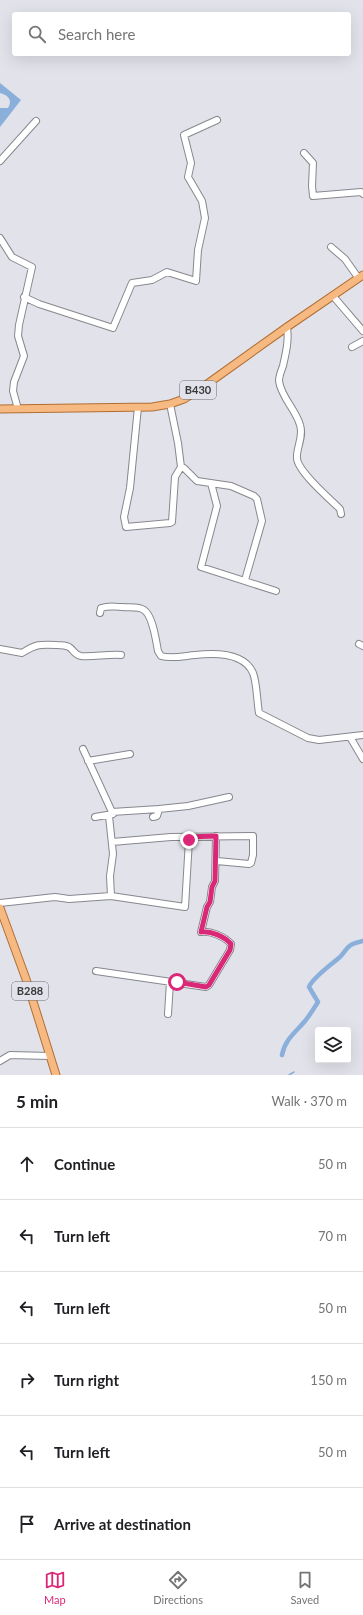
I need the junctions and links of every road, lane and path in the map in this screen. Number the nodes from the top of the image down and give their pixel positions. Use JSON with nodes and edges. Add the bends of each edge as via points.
{"nodes":[{"id":1,"x":217,"y":120,"type":"dead end"},
{"id":2,"x":36,"y":121,"type":"dead end"},
{"id":3,"x":304,"y":153,"type":"dead end"},
{"id":4,"x":0,"y":161,"type":"edge"},
{"id":5,"x":363,"y":194,"type":"edge"},
{"id":6,"x":0,"y":238,"type":"edge"},
{"id":7,"x":331,"y":247,"type":"dead end"},
{"id":8,"x":360,"y":277,"type":"edge"},
{"id":9,"x":333,"y":296,"type":"junction"},
{"id":10,"x":24,"y":297,"type":"junction"},
{"id":11,"x":286,"y":327,"type":"junction"},
{"id":12,"x":363,"y":331,"type":"edge"},
{"id":13,"x":363,"y":341,"type":"edge"},
{"id":14,"x":352,"y":347,"type":"dead end"},
{"id":15,"x":170,"y":404,"type":"junction"},
{"id":16,"x":138,"y":407,"type":"junction"},
{"id":17,"x":0,"y":409,"type":"edge"},
{"id":18,"x":18,"y":409,"type":"junction"},
{"id":19,"x":181,"y":466,"type":"junction"},
{"id":20,"x":211,"y":483,"type":"junction"},
{"id":21,"x":341,"y":514,"type":"dead end"},
{"id":22,"x":245,"y":580,"type":"junction"},
{"id":23,"x":276,"y":591,"type":"dead end"},
{"id":24,"x":100,"y":613,"type":"dead end"},
{"id":25,"x":0,"y":649,"type":"edge"},
{"id":26,"x":121,"y":655,"type":"dead end"},
{"id":27,"x":363,"y":735,"type":"edge"},
{"id":28,"x":350,"y":737,"type":"junction"},
{"id":29,"x":83,"y":749,"type":"dead end"},
{"id":30,"x":130,"y":754,"type":"dead end"},
{"id":31,"x":363,"y":759,"type":"edge"},
{"id":32,"x":88,"y":761,"type":"junction"},
{"id":33,"x":229,"y":797,"type":"dead end"},
{"id":34,"x":159,"y":809,"type":"junction"},
{"id":35,"x":111,"y":814,"type":"junction"},
{"id":36,"x":95,"y":817,"type":"dead end"},
{"id":37,"x":153,"y":817,"type":"dead end"},
{"id":38,"x":216,"y":836,"type":"junction"},
{"id":39,"x":187,"y":837,"type":"junction"},
{"id":40,"x":112,"y":842,"type":"junction"},
{"id":41,"x":217,"y":861,"type":"junction"},
{"id":42,"x":111,"y":896,"type":"junction"},
{"id":43,"x":0,"y":903,"type":"edge"},
{"id":44,"x":0,"y":908,"type":"edge"},
{"id":45,"x":96,"y":971,"type":"dead end"},
{"id":46,"x":170,"y":982,"type":"junction"},
{"id":47,"x":168,"y":1014,"type":"dead end"},
{"id":48,"x":50,"y":1056,"type":"junction"},
{"id":49,"x":0,"y":1061,"type":"edge"},
{"id":50,"x":56,"y":1075,"type":"edge"}],
"edges":[{"from":1,"to":10,"type":"street","via":[[184,136],[191,163],[188,177],[202,201],[205,218],[198,250],[196,281],[167,272],[152,280],[132,283],[113,328]]},
{"from":2,"to":4,"type":"street"},
{"from":3,"to":5,"type":"street","via":[[313,163],[314,196],[361,192]]},
{"from":6,"to":10,"type":"street","via":[[12,257],[32,267]]},
{"from":7,"to":8,"type":"street"},
{"from":8,"to":9,"type":"main road","number":"B430"},
{"from":9,"to":11,"type":"main road","number":"B430"},
{"from":9,"to":12,"type":"street"},
{"from":10,"to":18,"type":"street","via":[[18,336],[24,356],[12,391]]},
{"from":11,"to":15,"type":"main road","number":"B430","via":[[203,387]]},
{"from":11,"to":21,"type":"street","via":[[288,341],[279,380],[301,427],[301,442],[296,457],[308,478],[340,509]]},
{"from":13,"to":14,"type":"street"},
{"from":15,"to":16,"type":"main road","number":"B430"},
{"from":15,"to":19,"type":"street"},
{"from":16,"to":18,"type":"main road","number":"B430"},
{"from":16,"to":19,"type":"street","via":[[130,488],[124,517],[126,526],[172,522],[175,477]]},
{"from":17,"to":18,"type":"main road","number":"B430"},
{"from":19,"to":20,"type":"street","via":[[197,481]]},
{"from":20,"to":22,"type":"street","via":[[217,506],[201,567]]},
{"from":20,"to":22,"type":"street","via":[[231,486],[257,499],[262,521]]},
{"from":22,"to":23,"type":"street"},
{"from":24,"to":28,"type":"street","via":[[101,608],[110,605],[145,610],[150,617],[161,656],[212,653],[236,658],[248,665],[254,674],[258,713],[308,738],[319,740]]},
{"from":25,"to":26,"type":"street","via":[[22,653],[41,644],[64,645],[80,656]]},
{"from":27,"to":28,"type":"street"},
{"from":28,"to":31,"type":"street"},
{"from":29,"to":32,"type":"street"},
{"from":30,"to":32,"type":"street"},
{"from":32,"to":35,"type":"street"},
{"from":33,"to":34,"type":"street"},
{"from":34,"to":35,"type":"street"},
{"from":34,"to":37,"type":"street","via":[[157,816]]},
{"from":35,"to":36,"type":"street"},
{"from":35,"to":40,"type":"street"},
{"from":38,"to":39,"type":"street"},
{"from":38,"to":41,"type":"street"},
{"from":38,"to":41,"type":"street","via":[[253,836],[251,863]]},
{"from":39,"to":40,"type":"street"},
{"from":39,"to":42,"type":"street","via":[[189,840],[185,907]]},
{"from":40,"to":42,"type":"street"},
{"from":41,"to":46,"type":"street","via":[[215,881],[201,932],[212,933],[227,940],[231,944],[230,950],[206,987]]},
{"from":42,"to":43,"type":"street","via":[[70,899],[55,897]]},
{"from":44,"to":48,"type":"main road","number":"B288"},
{"from":45,"to":46,"type":"street"},
{"from":46,"to":47,"type":"street"},
{"from":48,"to":49,"type":"street","via":[[10,1055]]},
{"from":48,"to":50,"type":"main road","number":"B288"}]}
